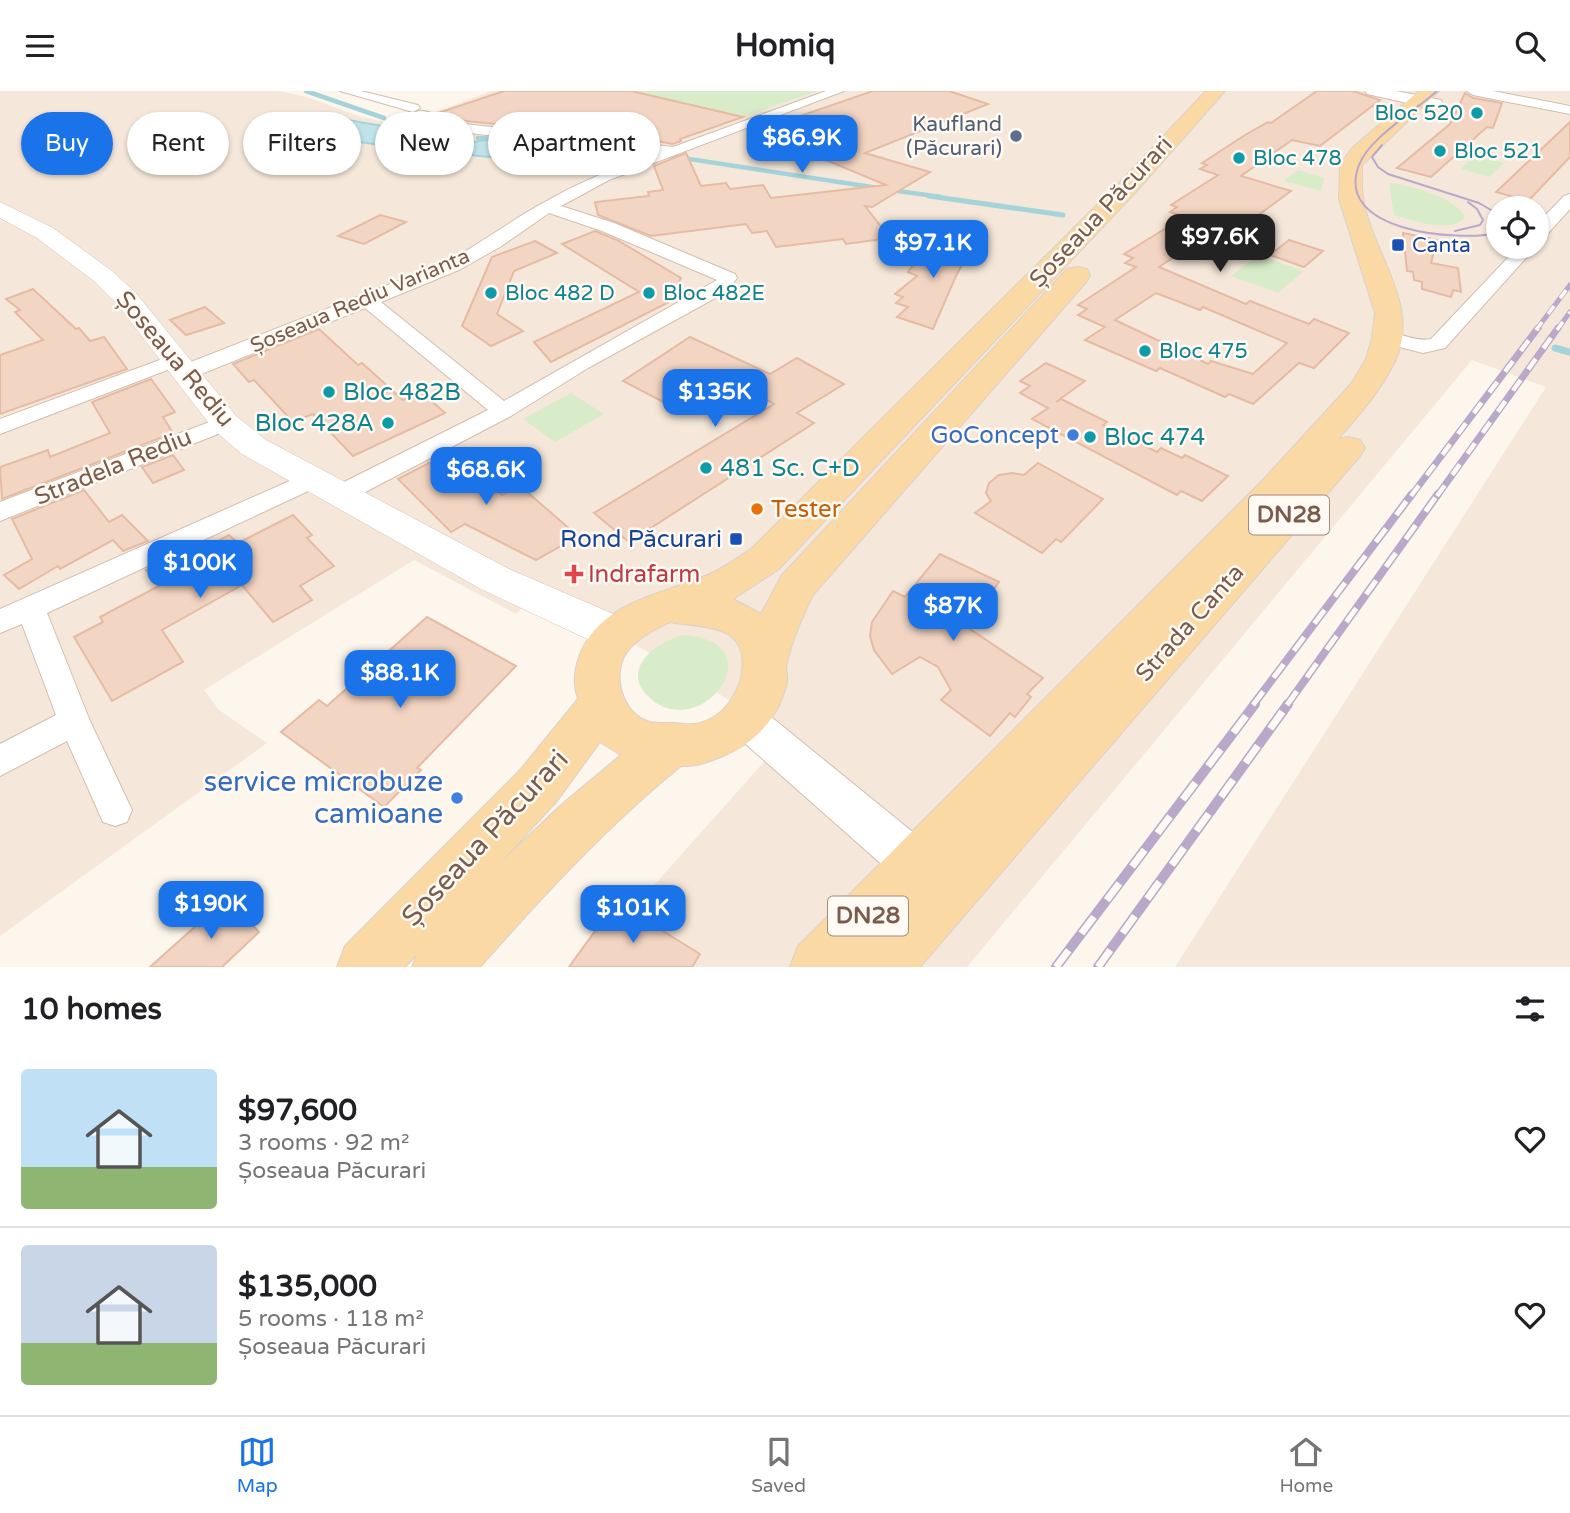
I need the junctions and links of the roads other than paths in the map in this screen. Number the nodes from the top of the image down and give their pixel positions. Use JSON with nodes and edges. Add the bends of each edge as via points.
{"nodes":[{"id":1,"x":346,"y":91,"type":"edge"},
{"id":2,"x":838,"y":91,"type":"edge"},
{"id":3,"x":1216,"y":91,"type":"edge"},
{"id":4,"x":1242,"y":91,"type":"edge"},
{"id":5,"x":1373,"y":91,"type":"edge"},
{"id":6,"x":1473,"y":91,"type":"edge"},
{"id":7,"x":1433,"y":97,"type":"edge"},
{"id":8,"x":1570,"y":110,"type":"edge"},
{"id":9,"x":670,"y":150,"type":"junction"},
{"id":10,"x":1570,"y":199,"type":"edge"},
{"id":11,"x":547,"y":207,"type":"junction"},
{"id":12,"x":0,"y":209,"type":"edge"},
{"id":13,"x":1549,"y":222,"type":"edge"},
{"id":14,"x":1516,"y":259,"type":"edge"},
{"id":15,"x":368,"y":301,"type":"junction"},
{"id":16,"x":1400,"y":341,"type":"junction"},
{"id":17,"x":181,"y":366,"type":"junction"},
{"id":18,"x":503,"y":411,"type":"junction"},
{"id":19,"x":225,"y":423,"type":"junction"},
{"id":20,"x":0,"y":428,"type":"edge"},
{"id":21,"x":325,"y":488,"type":"junction"},
{"id":22,"x":0,"y":512,"type":"edge"},
{"id":23,"x":673,"y":607,"type":"junction"},
{"id":24,"x":31,"y":608,"type":"junction"},
{"id":25,"x":0,"y":622,"type":"edge"},
{"id":26,"x":617,"y":634,"type":"junction"},
{"id":27,"x":767,"y":660,"type":"junction"},
{"id":28,"x":600,"y":705,"type":"junction"},
{"id":29,"x":745,"y":719,"type":"junction"},
{"id":30,"x":74,"y":721,"type":"junction"},
{"id":31,"x":669,"y":747,"type":"junction"},
{"id":32,"x":0,"y":761,"type":"edge"},
{"id":33,"x":115,"y":810,"type":"dead end"},
{"id":34,"x":933,"y":878,"type":"junction"},
{"id":35,"x":366,"y":967,"type":"edge"},
{"id":36,"x":441,"y":967,"type":"edge"},
{"id":37,"x":819,"y":967,"type":"edge"},
{"id":38,"x":882,"y":967,"type":"edge"}],
"edges":[{"from":1,"to":9,"type":"street","via":[[418,111],[445,126]]},
{"from":2,"to":9,"type":"street","name":"Șoseaua Rediu Varianta"},
{"from":3,"to":23,"type":"main road","name":"Șoseaua Păcurari","via":[[765,559],[724,586]]},
{"from":4,"to":27,"type":"main road","name":"Șoseaua Păcurari","via":[[813,566],[782,615]]},
{"from":5,"to":7,"type":"street"},
{"from":6,"to":8,"type":"street"},
{"from":7,"to":16,"type":"main road","name":"Strada Canta","number":"DN28","via":[[1354,159],[1349,175],[1356,218]]},
{"from":9,"to":11,"type":"street","name":"Șoseaua Rediu Varianta"},
{"from":10,"to":13,"type":"street"},
{"from":11,"to":15,"type":"street","name":"Șoseaua Rediu Varianta","via":[[453,266]]},
{"from":11,"to":18,"type":"street","via":[[608,227],[728,278],[721,287]]},
{"from":12,"to":17,"type":"main road","name":"Șoseaua Rediu","via":[[46,233],[103,275]]},
{"from":14,"to":16,"type":"street","via":[[1438,344],[1423,347]]},
{"from":15,"to":17,"type":"street","name":"Șoseaua Rediu Varianta"},
{"from":15,"to":18,"type":"street"},
{"from":16,"to":34,"type":"main road","name":"Strada Canta","number":"DN28","via":[[1381,359],[1347,411]]},
{"from":17,"to":19,"type":"main road","name":"Șoseaua Rediu"},
{"from":17,"to":20,"type":"street","name":"Șoseaua Rediu Varianta"},
{"from":18,"to":21,"type":"street"},
{"from":19,"to":21,"type":"main road","name":"Șoseaua Rediu","via":[[254,447]]},
{"from":19,"to":22,"type":"street","name":"Stradela Rediu"},
{"from":21,"to":24,"type":"street"},
{"from":21,"to":26,"type":"main road","name":"Șoseaua Rediu","via":[[495,579]]},
{"from":23,"to":26,"type":"main road","name":"Șoseaua Păcurari","via":[[643,617]]},
{"from":23,"to":27,"type":"main road","name":"Șoseaua Păcurari","via":[[709,607],[741,621],[753,632]]},
{"from":24,"to":25,"type":"street"},
{"from":24,"to":30,"type":"street"},
{"from":26,"to":28,"type":"main road","name":"Șoseaua Păcurari","via":[[597,668]]},
{"from":27,"to":29,"type":"main road","name":"Șoseaua Păcurari","via":[[764,690]]},
{"from":28,"to":31,"type":"main road","name":"Șoseaua Păcurari","via":[[615,726],[639,741]]},
{"from":28,"to":35,"type":"main road","name":"Șoseaua Păcurari","via":[[539,785]]},
{"from":29,"to":31,"type":"main road","name":"Șoseaua Păcurari","via":[[722,736],[696,745]]},
{"from":29,"to":34,"type":"street"},
{"from":30,"to":32,"type":"street"},
{"from":30,"to":33,"type":"street"},
{"from":31,"to":36,"type":"main road","name":"Șoseaua Păcurari","via":[[590,810]]},
{"from":34,"to":37,"type":"main road","number":"DN28"},
{"from":34,"to":38,"type":"main road","number":"DN28"}]}
